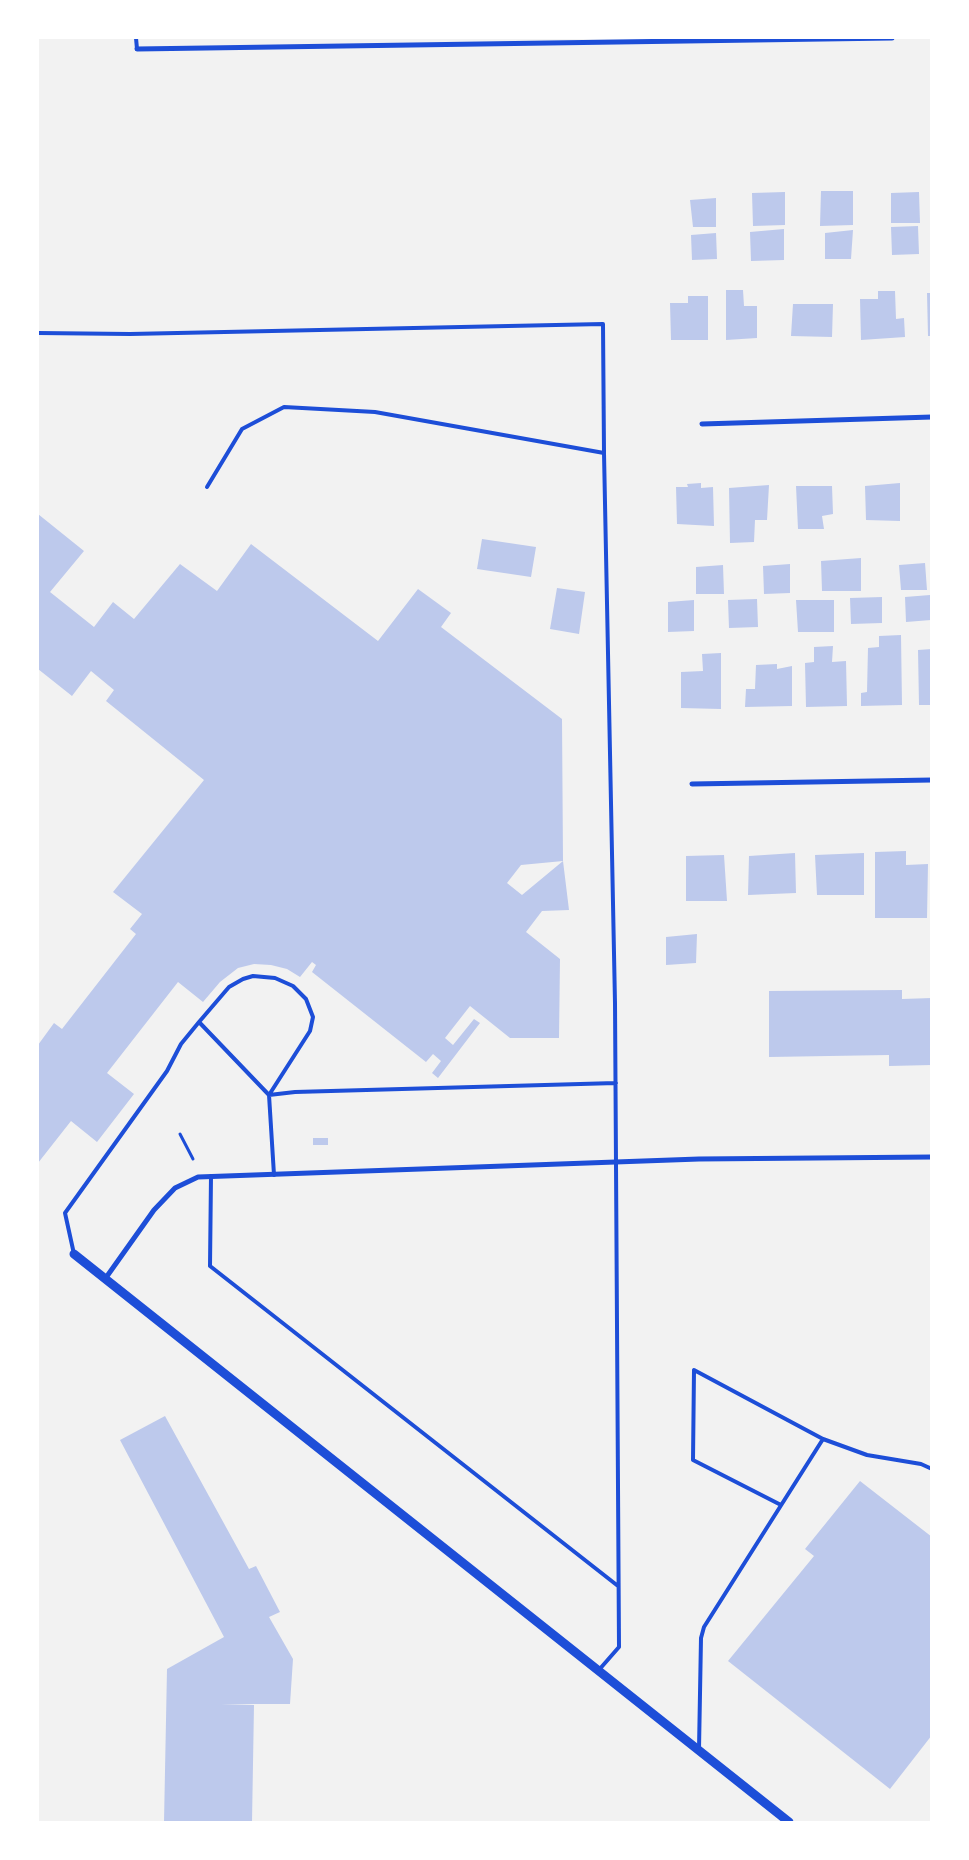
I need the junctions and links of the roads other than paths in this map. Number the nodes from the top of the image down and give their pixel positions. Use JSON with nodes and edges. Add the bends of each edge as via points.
{"nodes":[{"id":1,"x":136,"y":38,"type":"edge"},
{"id":2,"x":892,"y":38,"type":"edge"},
{"id":3,"x":137,"y":49,"type":"joint"},
{"id":4,"x":38,"y":333,"type":"edge"},
{"id":5,"x":932,"y":417,"type":"edge"},
{"id":6,"x":702,"y":424,"type":"dead end"},
{"id":7,"x":604,"y":453,"type":"junction"},
{"id":8,"x":208,"y":486,"type":"dead end"},
{"id":9,"x":932,"y":780,"type":"edge"},
{"id":10,"x":692,"y":784,"type":"dead end"},
{"id":11,"x":199,"y":1022,"type":"junction"},
{"id":12,"x":616,"y":1084,"type":"junction"},
{"id":13,"x":269,"y":1095,"type":"junction"},
{"id":14,"x":932,"y":1157,"type":"edge"},
{"id":15,"x":617,"y":1163,"type":"junction"},
{"id":16,"x":274,"y":1175,"type":"junction"},
{"id":17,"x":211,"y":1176,"type":"junction"},
{"id":18,"x":74,"y":1254,"type":"joint"},
{"id":19,"x":105,"y":1279,"type":"junction"},
{"id":20,"x":823,"y":1439,"type":"junction"},
{"id":21,"x":932,"y":1469,"type":"edge"},
{"id":22,"x":781,"y":1505,"type":"junction"},
{"id":23,"x":618,"y":1586,"type":"junction"},
{"id":24,"x":598,"y":1671,"type":"junction"},
{"id":25,"x":699,"y":1749,"type":"junction"},
{"id":26,"x":789,"y":1822,"type":"edge"}],
"edges":[{"from":1,"to":3,"type":"lane"},
{"from":2,"to":3,"type":"street"},
{"from":4,"to":7,"type":"lane","via":[[140,334],[603,324]]},
{"from":5,"to":6,"type":"street"},
{"from":7,"to":8,"type":"lane","via":[[375,412],[284,407],[242,429]]},
{"from":7,"to":12,"type":"lane"},
{"from":9,"to":10,"type":"street"},
{"from":11,"to":13,"type":"lane"},
{"from":11,"to":13,"type":"lane","via":[[229,987],[243,978],[276,978],[300,992],[313,1017],[310,1031]]},
{"from":11,"to":18,"type":"lane","via":[[181,1044],[167,1072],[64,1214]]},
{"from":12,"to":13,"type":"lane"},
{"from":12,"to":15,"type":"lane"},
{"from":13,"to":16,"type":"lane"},
{"from":14,"to":15,"type":"street"},
{"from":15,"to":16,"type":"street"},
{"from":15,"to":23,"type":"lane"},
{"from":16,"to":17,"type":"street"},
{"from":17,"to":19,"type":"street","via":[[198,1177],[175,1188],[154,1210]]},
{"from":17,"to":23,"type":"lane","via":[[210,1266]]},
{"from":18,"to":19,"type":"street"},
{"from":19,"to":24,"type":"street"},
{"from":20,"to":21,"type":"lane","via":[[868,1455],[921,1464]]},
{"from":20,"to":22,"type":"lane"},
{"from":20,"to":22,"type":"lane","via":[[694,1370],[693,1460]]},
{"from":22,"to":25,"type":"lane","via":[[704,1627],[701,1638]]},
{"from":23,"to":24,"type":"lane","via":[[619,1647]]},
{"from":24,"to":25,"type":"street"},
{"from":25,"to":26,"type":"street"}]}
